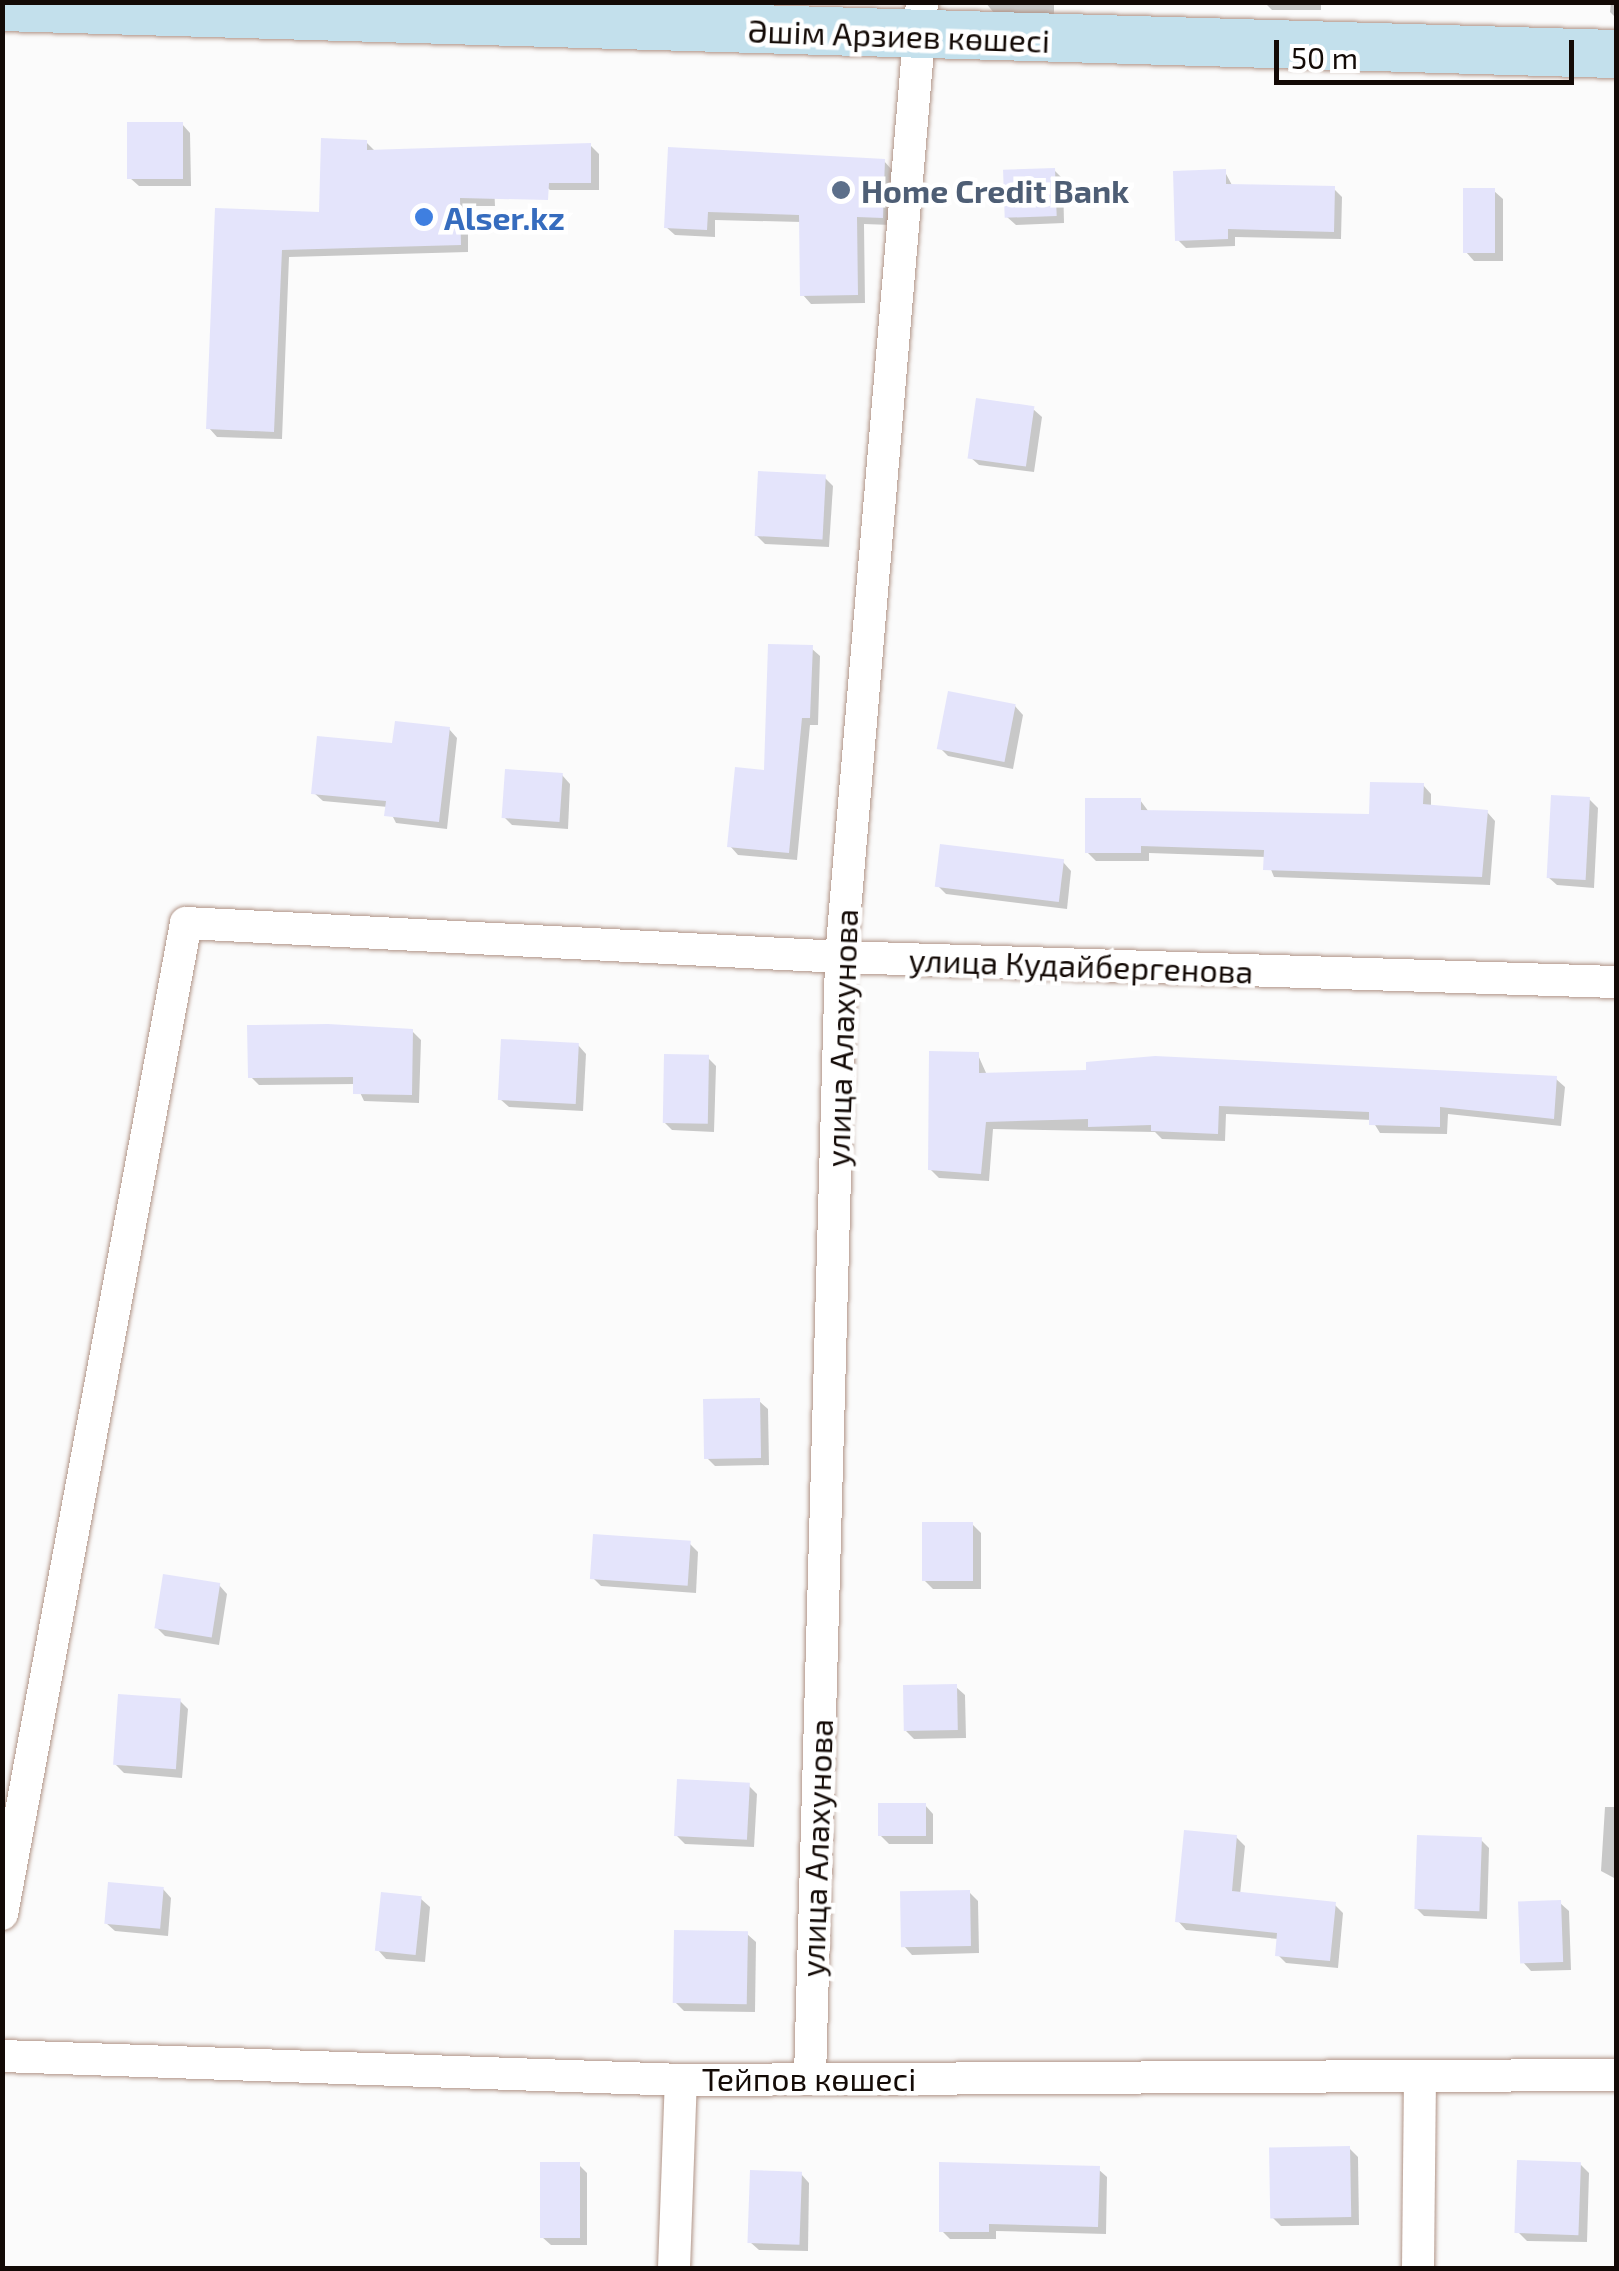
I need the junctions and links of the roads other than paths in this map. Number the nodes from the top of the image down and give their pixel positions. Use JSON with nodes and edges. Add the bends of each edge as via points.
{"nodes":[{"id":1,"x":2,"y":7,"type":"edge"},
{"id":2,"x":920,"y":19,"type":"edge"},
{"id":3,"x":1616,"y":54,"type":"edge"},
{"id":4,"x":841,"y":958,"type":"junction"},
{"id":5,"x":1616,"y":982,"type":"edge"},
{"id":6,"x":2,"y":1914,"type":"edge"},
{"id":7,"x":2,"y":2056,"type":"edge"},
{"id":8,"x":1616,"y":2076,"type":"edge"},
{"id":9,"x":810,"y":2077,"type":"junction"},
{"id":10,"x":681,"y":2080,"type":"junction"},
{"id":11,"x":1420,"y":2080,"type":"junction"},
{"id":12,"x":674,"y":2268,"type":"edge"},
{"id":13,"x":1418,"y":2268,"type":"edge"}],
"edges":[{"from":1,"to":2,"type":"main road","name":"Әшім Арзиев көшесі"},
{"from":2,"to":3,"type":"main road","name":"Әшім Арзиев көшесі"},
{"from":2,"to":4,"type":"street","name":"улица Алахунова"},
{"from":4,"to":5,"type":"street","name":"улица Кудайбергенова"},
{"from":4,"to":6,"type":"street","name":"улица Кудайбергенова","via":[[186,923]]},
{"from":4,"to":9,"type":"street","name":"улица Алахунова"},
{"from":7,"to":10,"type":"street","name":"Тейпов көшесі"},
{"from":8,"to":11,"type":"street","name":"Тейпов көшесі"},
{"from":9,"to":10,"type":"street","name":"Тейпов көшесі"},
{"from":9,"to":11,"type":"street","name":"Тейпов көшесі"},
{"from":10,"to":12,"type":"street"},
{"from":11,"to":13,"type":"street"}]}
